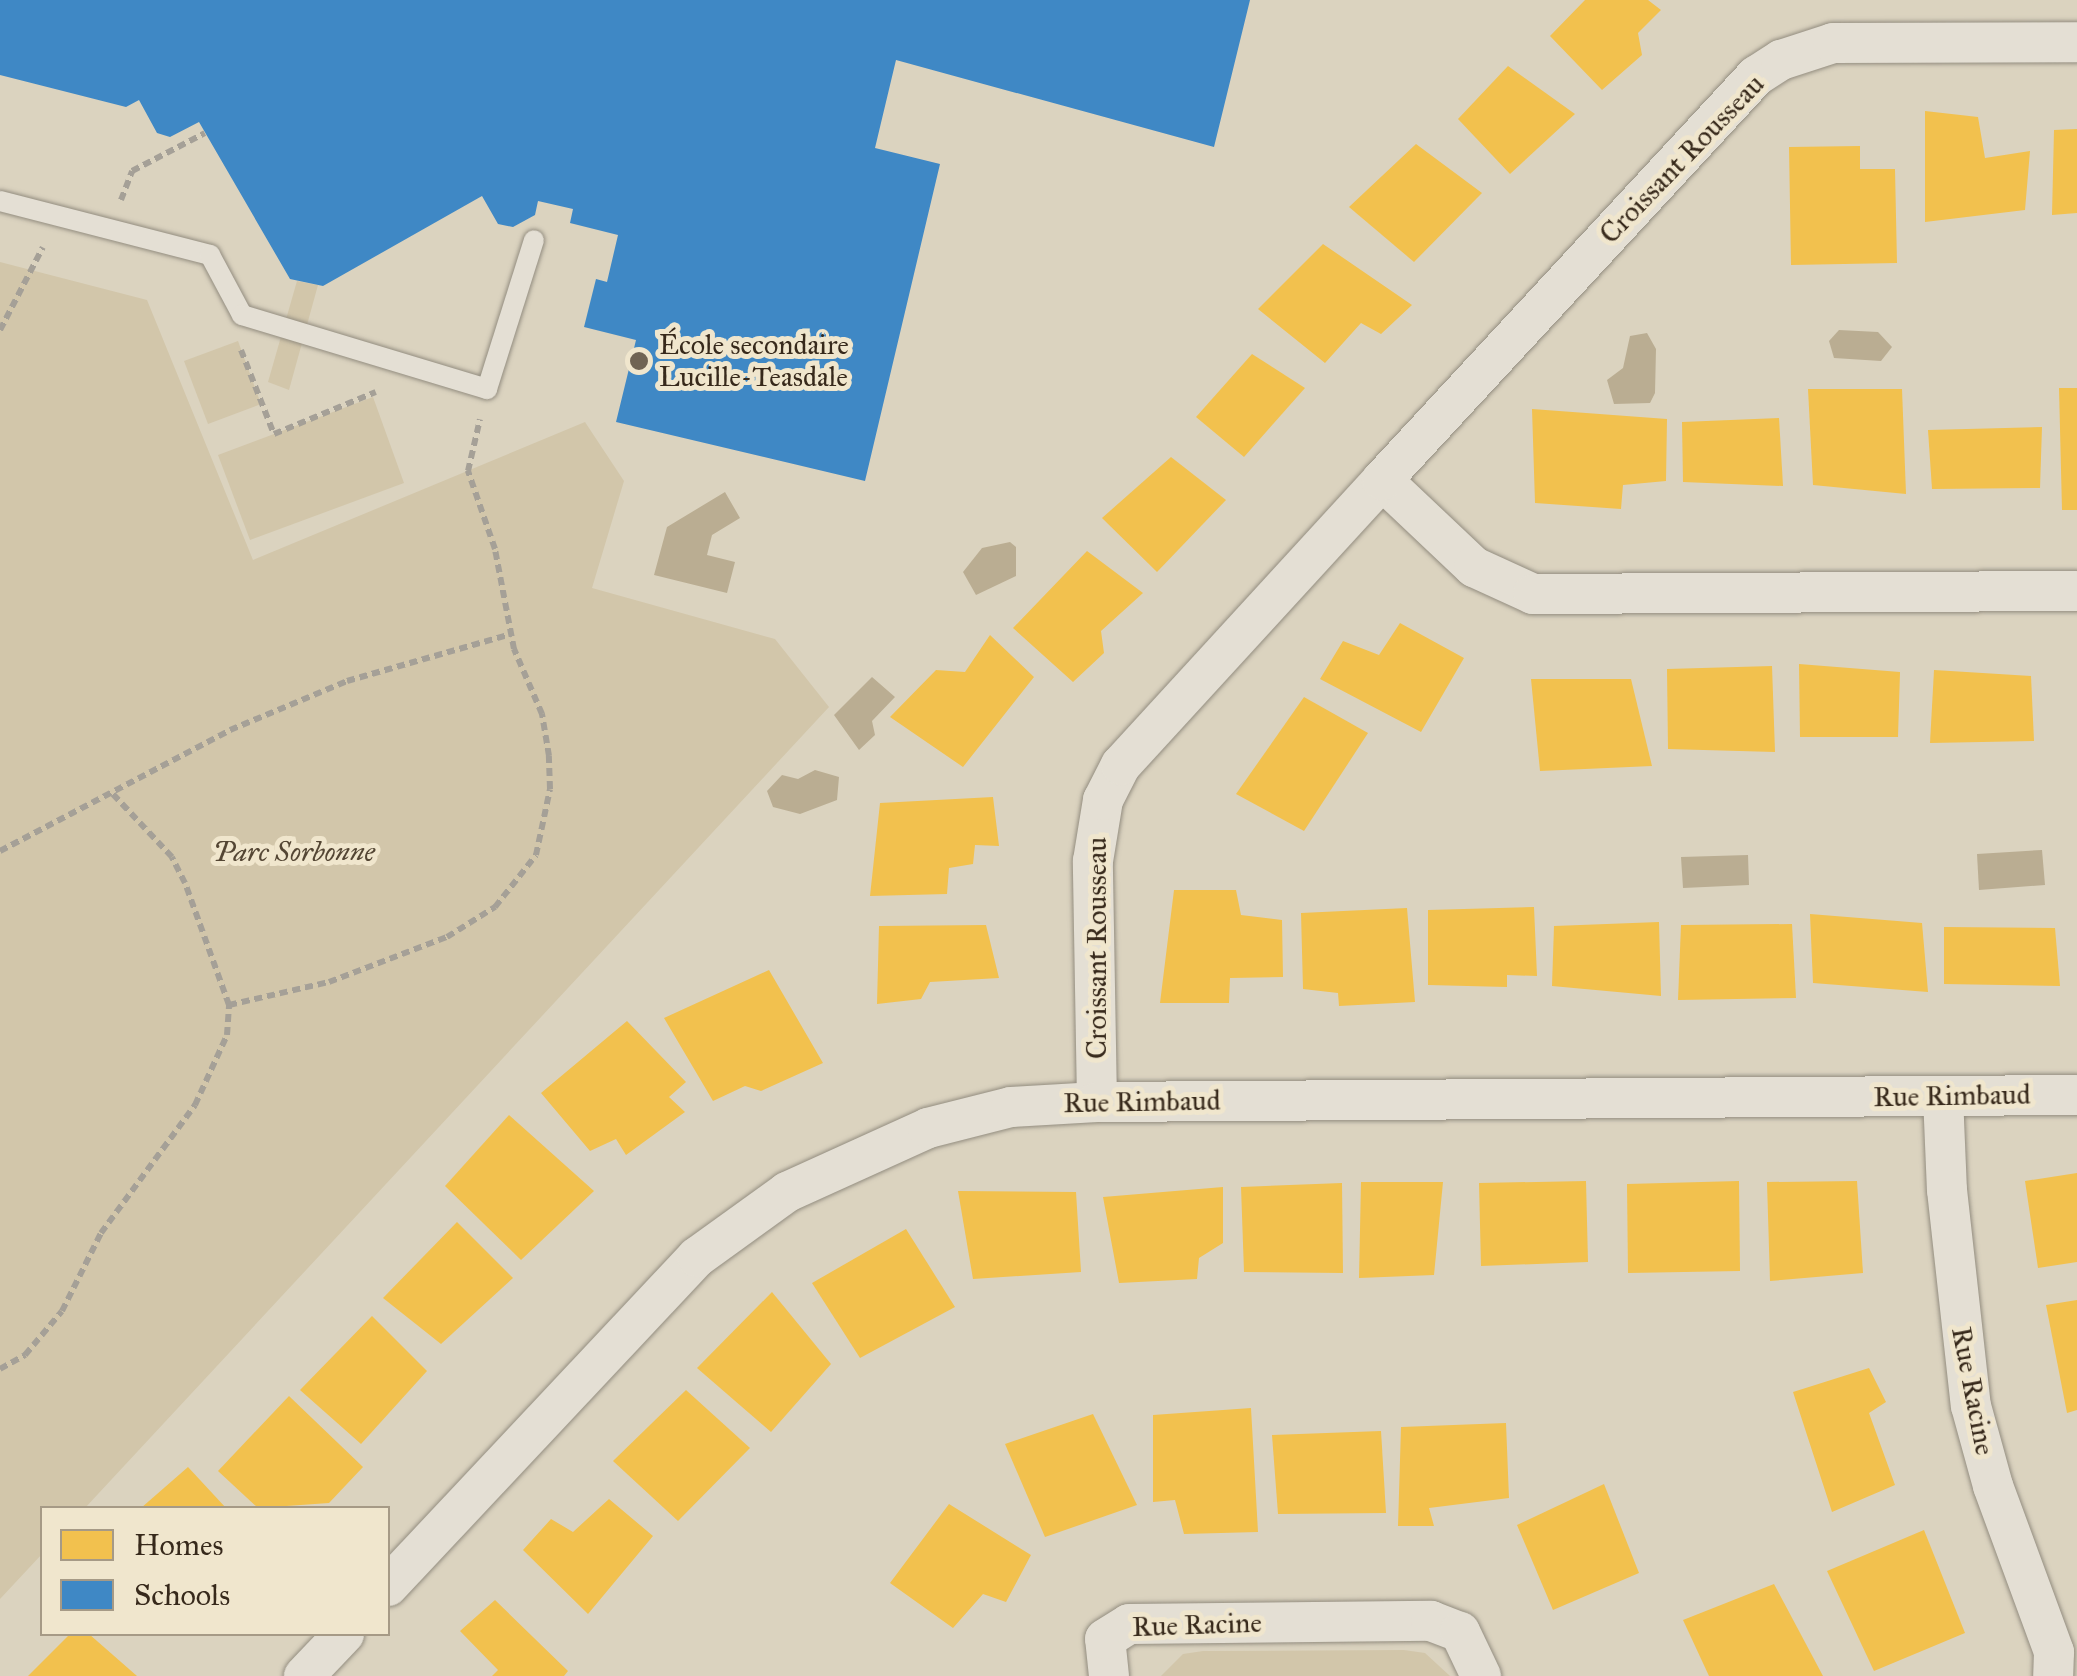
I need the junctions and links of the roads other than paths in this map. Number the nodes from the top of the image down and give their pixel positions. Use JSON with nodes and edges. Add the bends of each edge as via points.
{"nodes":[{"id":1,"x":2077,"y":42,"type":"edge"},
{"id":2,"x":0,"y":200,"type":"edge"},
{"id":3,"x":534,"y":240,"type":"dead end"},
{"id":4,"x":1382,"y":480,"type":"junction"},
{"id":5,"x":2077,"y":591,"type":"edge"},
{"id":6,"x":2077,"y":1094,"type":"edge"},
{"id":7,"x":1943,"y":1096,"type":"junction"},
{"id":8,"x":1097,"y":1102,"type":"junction"},
{"id":9,"x":390,"y":1584,"type":"edge"},
{"id":10,"x":342,"y":1636,"type":"edge"},
{"id":11,"x":312,"y":1673,"type":"edge"},
{"id":12,"x":1109,"y":1676,"type":"edge"},
{"id":13,"x":1482,"y":1676,"type":"edge"},
{"id":14,"x":2054,"y":1676,"type":"edge"}],
"edges":[{"from":1,"to":4,"type":"street","name":"Croissant Rousseau","via":[[1833,43],[1781,60],[1756,76]]},
{"from":2,"to":3,"type":"lane","via":[[210,255],[242,315],[487,388]]},
{"from":4,"to":5,"type":"street","via":[[1474,567],[1533,594]]},
{"from":4,"to":8,"type":"street","name":"Croissant Rousseau","via":[[1121,765],[1104,800],[1094,861]]},
{"from":6,"to":7,"type":"street","name":"Rue Rimbaud"},
{"from":7,"to":8,"type":"street","name":"Rue Rimbaud"},
{"from":7,"to":14,"type":"street","name":"Rue Racine","via":[[1946,1190],[1972,1406],[1993,1486],[2050,1639]]},
{"from":8,"to":9,"type":"street","name":"Rue Rimbaud","via":[[1011,1107],[928,1128],[829,1170],[740,1223],[656,1297]]},
{"from":10,"to":11,"type":"street"},
{"from":12,"to":13,"type":"street","name":"Rue Racine","via":[[1105,1639],[1130,1624],[1431,1621],[1460,1632]]}]}
